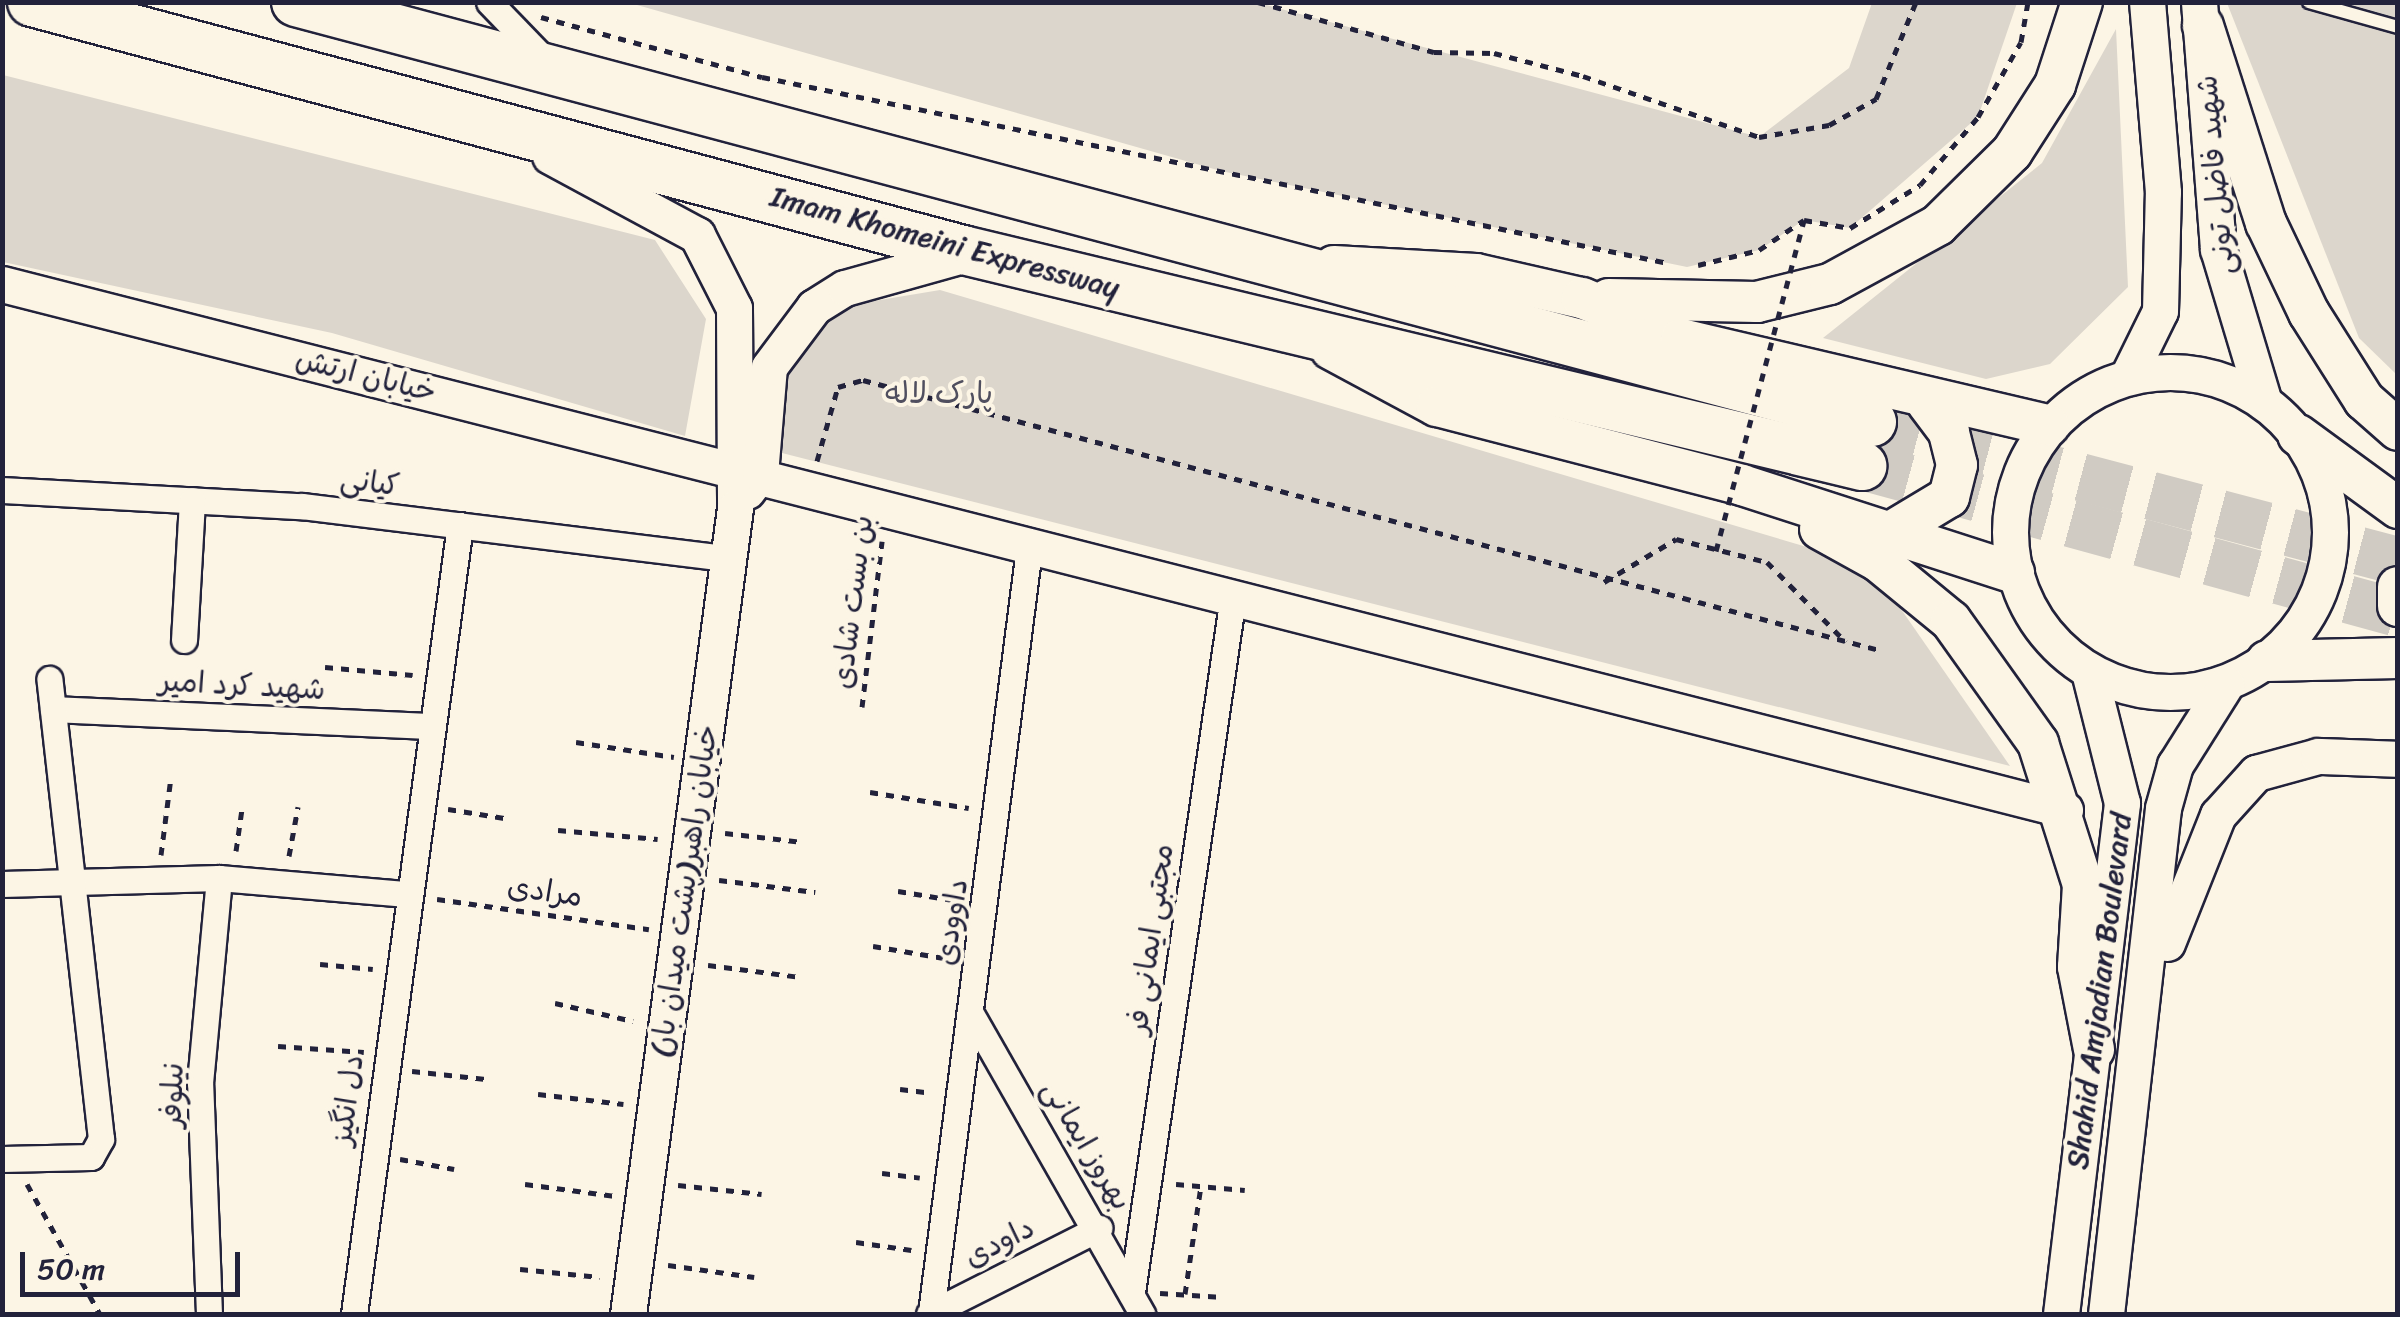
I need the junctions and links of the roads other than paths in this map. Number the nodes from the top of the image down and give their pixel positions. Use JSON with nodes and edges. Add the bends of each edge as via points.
{"nodes":[{"id":1,"x":32,"y":2,"type":"edge"},
{"id":2,"x":296,"y":2,"type":"edge"},
{"id":3,"x":2082,"y":2,"type":"edge"},
{"id":4,"x":2147,"y":2,"type":"edge"},
{"id":5,"x":2309,"y":2,"type":"edge"},
{"id":6,"x":491,"y":3,"type":"edge"},
{"id":7,"x":2201,"y":14,"type":"edge"},
{"id":8,"x":2398,"y":27,"type":"edge"},
{"id":9,"x":552,"y":68,"type":"junction"},
{"id":10,"x":458,"y":114,"type":"junction"},
{"id":11,"x":974,"y":252,"type":"junction"},
{"id":12,"x":1285,"y":263,"type":"junction"},
{"id":13,"x":2221,"y":266,"type":"junction"},
{"id":14,"x":2161,"y":272,"type":"junction"},
{"id":15,"x":2,"y":284,"type":"edge"},
{"id":16,"x":1582,"y":298,"type":"junction"},
{"id":17,"x":1305,"y":336,"type":"junction"},
{"id":18,"x":2128,"y":376,"type":"junction"},
{"id":19,"x":2264,"y":402,"type":"junction"},
{"id":20,"x":1927,"y":403,"type":"junction"},
{"id":21,"x":2049,"y":425,"type":"junction"},
{"id":22,"x":2398,"y":430,"type":"edge"},
{"id":23,"x":2298,"y":435,"type":"junction"},
{"id":24,"x":745,"y":470,"type":"junction"},
{"id":25,"x":1742,"y":486,"type":"junction"},
{"id":26,"x":2,"y":490,"type":"edge"},
{"id":27,"x":192,"y":500,"type":"junction"},
{"id":28,"x":2398,"y":508,"type":"edge"},
{"id":29,"x":460,"y":526,"type":"junction"},
{"id":30,"x":1890,"y":533,"type":"junction"},
{"id":31,"x":1030,"y":541,"type":"junction"},
{"id":32,"x":728,"y":558,"type":"junction"},
{"id":33,"x":2014,"y":573,"type":"junction"},
{"id":34,"x":2398,"y":587,"type":"edge"},
{"id":35,"x":1233,"y":596,"type":"junction"},
{"id":36,"x":2398,"y":606,"type":"edge"},
{"id":37,"x":184,"y":640,"type":"dead end"},
{"id":38,"x":2398,"y":658,"type":"edge"},
{"id":39,"x":2267,"y":661,"type":"junction"},
{"id":40,"x":2089,"y":672,"type":"junction"},
{"id":41,"x":49,"y":678,"type":"dead end"},
{"id":42,"x":2226,"y":684,"type":"junction"},
{"id":43,"x":53,"y":709,"type":"junction"},
{"id":44,"x":428,"y":726,"type":"junction"},
{"id":45,"x":2398,"y":760,"type":"edge"},
{"id":46,"x":2065,"y":810,"type":"junction"},
{"id":47,"x":72,"y":877,"type":"junction"},
{"id":48,"x":225,"y":879,"type":"junction"},
{"id":49,"x":2,"y":884,"type":"edge"},
{"id":50,"x":404,"y":894,"type":"junction"},
{"id":51,"x":970,"y":1012,"type":"junction"},
{"id":52,"x":2144,"y":1021,"type":"junction"},
{"id":53,"x":2094,"y":1049,"type":"junction"},
{"id":54,"x":8,"y":1159,"type":"edge"},
{"id":55,"x":1099,"y":1228,"type":"junction"},
{"id":56,"x":632,"y":1285,"type":"edge"},
{"id":57,"x":1137,"y":1303,"type":"edge"},
{"id":58,"x":209,"y":1314,"type":"edge"},
{"id":59,"x":354,"y":1314,"type":"edge"},
{"id":60,"x":930,"y":1314,"type":"edge"},
{"id":61,"x":2061,"y":1314,"type":"edge"},
{"id":62,"x":2106,"y":1314,"type":"edge"}],
"edges":[{"from":1,"to":10,"type":"highway","name":"Imam Khomeini Expressway"},
{"from":2,"to":9,"type":"highway","name":"Imam Khomeini Expressway"},
{"from":3,"to":16,"type":"main road","via":[[2033,118],[1938,226],[1830,284],[1757,302]]},
{"from":4,"to":14,"type":"main road","name":"شهید فاضل تونی","via":[[2157,58]]},
{"from":5,"to":8,"type":"lane"},
{"from":6,"to":9,"type":"street"},
{"from":7,"to":13,"type":"main road","name":"شهید فاضل تونی"},
{"from":7,"to":22,"type":"main road","via":[[2266,223],[2309,313],[2364,400]]},
{"from":9,"to":12,"type":"highway","name":"Imam Khomeini Expressway"},
{"from":10,"to":11,"type":"highway","name":"Imam Khomeini Expressway"},
{"from":10,"to":24,"type":"main road","via":[[697,234],[734,308]]},
{"from":11,"to":17,"type":"highway","name":"Imam Khomeini Expressway"},
{"from":11,"to":24,"type":"main road","via":[[846,288],[814,306],[768,366]]},
{"from":12,"to":16,"type":"main road","via":[[1476,274]]},
{"from":12,"to":17,"type":"highway","name":"Imam Khomeini Expressway","via":[[1867,444]]},
{"from":13,"to":14,"type":"main road","via":[[2192,287]]},
{"from":13,"to":19,"type":"main road","name":"شهید فاضل تونی"},
{"from":14,"to":18,"type":"main road","name":"شهید فاضل تونی","via":[[2160,310]]},
{"from":15,"to":24,"type":"main road","name":"خیابان ارتش"},
{"from":16,"to":20,"type":"main road","via":[[1681,339]]},
{"from":17,"to":25,"type":"main road","via":[[1437,406]]},
{"from":18,"to":19,"type":"main road","via":[[2191,374]]},
{"from":18,"to":21,"type":"main road"},
{"from":19,"to":23,"type":"main road"},
{"from":20,"to":21,"type":"main road"},
{"from":20,"to":30,"type":"main road","via":[[1949,432],[1957,465],[1948,497]]},
{"from":21,"to":33,"type":"main road","via":[[2021,469],[2009,521]]},
{"from":23,"to":28,"type":"main road"},
{"from":23,"to":39,"type":"main road","via":[[2328,513],[2324,579],[2302,625]]},
{"from":24,"to":31,"type":"main road","name":"خیابان ارتش"},
{"from":24,"to":32,"type":"main road","name":"خیابان راهبر(پشت میدان بار)"},
{"from":25,"to":30,"type":"main road"},
{"from":25,"to":46,"type":"main road","via":[[1878,561],[1951,621],[2001,680]]},
{"from":26,"to":27,"type":"street","name":"کیانی"},
{"from":27,"to":29,"type":"street","name":"کیانی"},
{"from":27,"to":37,"type":"street"},
{"from":29,"to":32,"type":"street","name":"کیانی"},
{"from":29,"to":44,"type":"street","name":"دل انگیز"},
{"from":30,"to":33,"type":"main road"},
{"from":31,"to":35,"type":"main road","name":"خیابان ارتش"},
{"from":31,"to":51,"type":"street","name":"داوودی","via":[[1002,813]]},
{"from":32,"to":56,"type":"main road","name":"خیابان راهبر(پشت میدان بار)"},
{"from":33,"to":40,"type":"main road","via":[[2055,646]]},
{"from":34,"to":36,"type":"main road"},
{"from":35,"to":46,"type":"main road","name":"خیابان ارتش"},
{"from":35,"to":57,"type":"street","name":"مجتبی ایمانی فر","via":[[1148,1182]]},
{"from":38,"to":39,"type":"main road"},
{"from":39,"to":42,"type":"main road"},
{"from":40,"to":42,"type":"main road","via":[[2180,694]]},
{"from":40,"to":53,"type":"main road","name":"Shahid Amjadian Boulevard","via":[[2122,803]]},
{"from":41,"to":43,"type":"street"},
{"from":42,"to":52,"type":"main road","name":"Shahid Amjadian Boulevard","via":[[2196,722],[2163,808]]},
{"from":43,"to":44,"type":"street","name":"شهید کرد امیر"},
{"from":43,"to":47,"type":"street"},
{"from":44,"to":50,"type":"street","name":"دل انگیز"},
{"from":45,"to":52,"type":"main road","via":[[2318,756],[2256,773],[2218,815],[2183,887]]},
{"from":46,"to":53,"type":"main road","via":[[2083,885],[2078,967]]},
{"from":47,"to":48,"type":"street"},
{"from":47,"to":49,"type":"street"},
{"from":47,"to":54,"type":"street","via":[[101,1139],[90,1157]]},
{"from":48,"to":50,"type":"street"},
{"from":48,"to":58,"type":"street","name":"نیلوفر","via":[[200,1082]]},
{"from":50,"to":59,"type":"street","name":"دل انگیز"},
{"from":51,"to":55,"type":"street","name":"بهروز ایمانی"},
{"from":51,"to":60,"type":"street","name":"داوودی"},
{"from":52,"to":62,"type":"main road","name":"Shahid Amjadian Boulevard"},
{"from":53,"to":61,"type":"main road","name":"Shahid Amjadian Boulevard"},
{"from":55,"to":57,"type":"street","name":"بهروز ایمانی"},
{"from":55,"to":60,"type":"street","name":"داودی"}]}
